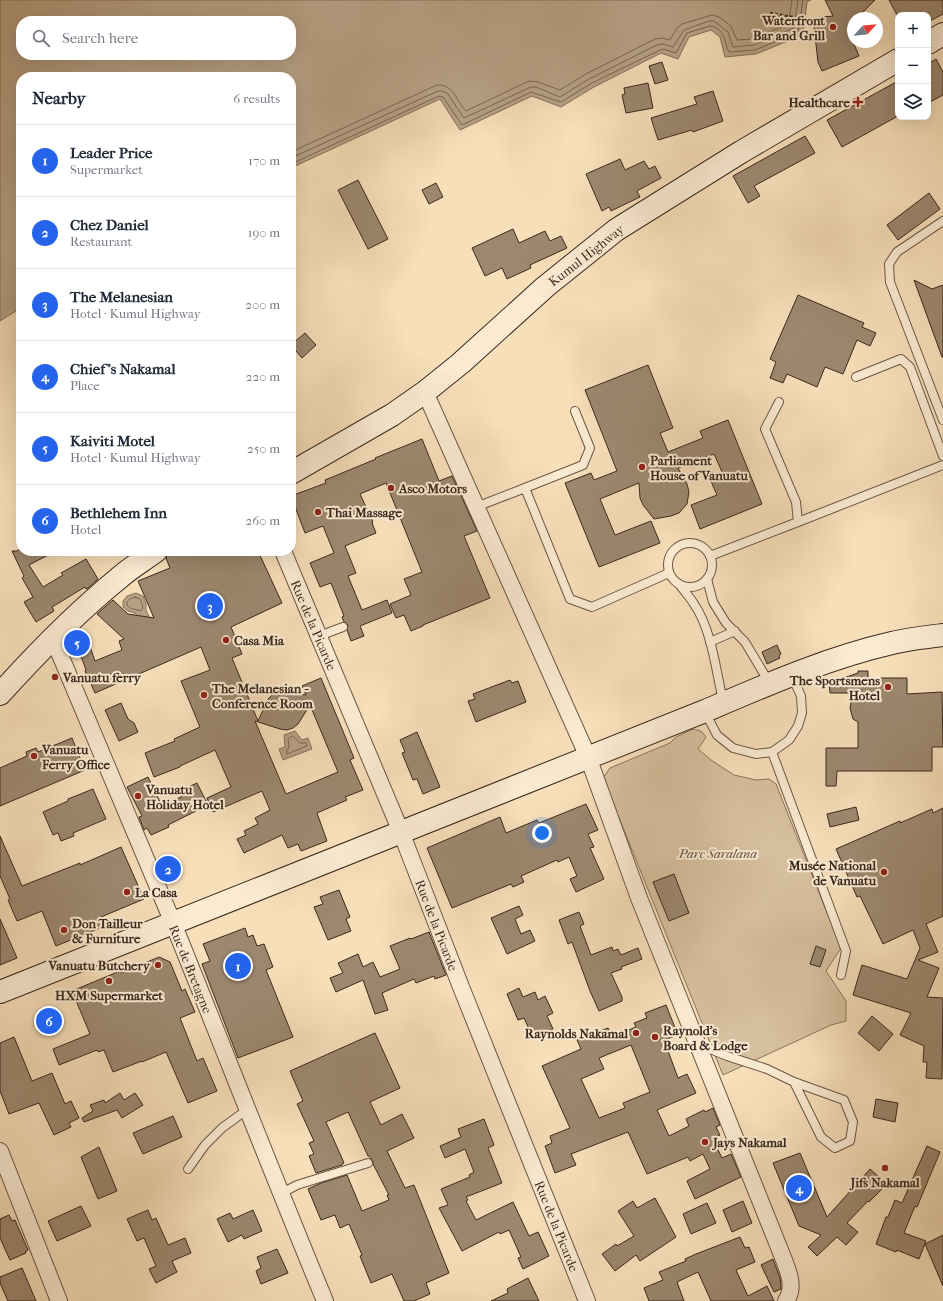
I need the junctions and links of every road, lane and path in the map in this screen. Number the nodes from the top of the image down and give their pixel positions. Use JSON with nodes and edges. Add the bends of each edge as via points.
{"nodes":[{"id":1,"x":770,"y":13,"type":"dead end"},
{"id":2,"x":809,"y":20,"type":"dead end"},
{"id":3,"x":943,"y":34,"type":"edge"},
{"id":4,"x":931,"y":41,"type":"edge"},
{"id":5,"x":895,"y":62,"type":"edge"},
{"id":6,"x":943,"y":221,"type":"edge"},
{"id":7,"x":856,"y":377,"type":"dead end"},
{"id":8,"x":425,"y":392,"type":"junction"},
{"id":9,"x":779,"y":402,"type":"dead end"},
{"id":10,"x":575,"y":411,"type":"dead end"},
{"id":11,"x":943,"y":420,"type":"edge"},
{"id":12,"x":943,"y":456,"type":"edge"},
{"id":13,"x":943,"y":465,"type":"edge"},
{"id":14,"x":296,"y":470,"type":"edge"},
{"id":15,"x":525,"y":488,"type":"junction"},
{"id":16,"x":476,"y":507,"type":"junction"},
{"id":17,"x":798,"y":522,"type":"junction"},
{"id":18,"x":149,"y":556,"type":"edge"},
{"id":19,"x":285,"y":556,"type":"edge"},
{"id":20,"x":710,"y":556,"type":"junction"},
{"id":21,"x":669,"y":573,"type":"junction"},
{"id":22,"x":707,"y":579,"type":"junction"},
{"id":23,"x":679,"y":584,"type":"junction"},
{"id":24,"x":343,"y":627,"type":"dead end"},
{"id":25,"x":735,"y":631,"type":"junction"},
{"id":26,"x":943,"y":635,"type":"edge"},
{"id":27,"x":319,"y":636,"type":"junction"},
{"id":28,"x":53,"y":638,"type":"junction"},
{"id":29,"x":710,"y":642,"type":"junction"},
{"id":30,"x":792,"y":675,"type":"junction"},
{"id":31,"x":770,"y":684,"type":"junction"},
{"id":32,"x":0,"y":694,"type":"edge"},
{"id":33,"x":714,"y":707,"type":"junction"},
{"id":34,"x":772,"y":752,"type":"junction"},
{"id":35,"x":588,"y":757,"type":"junction"},
{"id":36,"x":401,"y":832,"type":"junction"},
{"id":37,"x":173,"y":923,"type":"junction"},
{"id":38,"x":841,"y":975,"type":"dead end"},
{"id":39,"x":0,"y":992,"type":"edge"},
{"id":40,"x":698,"y":1044,"type":"junction"},
{"id":41,"x":794,"y":1082,"type":"junction"},
{"id":42,"x":248,"y":1109,"type":"junction"},
{"id":43,"x":0,"y":1151,"type":"edge"},
{"id":44,"x":368,"y":1163,"type":"dead end"},
{"id":45,"x":188,"y":1168,"type":"dead end"},
{"id":46,"x":280,"y":1194,"type":"junction"},
{"id":47,"x":59,"y":1301,"type":"edge"},
{"id":48,"x":324,"y":1301,"type":"edge"},
{"id":49,"x":587,"y":1301,"type":"edge"},
{"id":50,"x":786,"y":1301,"type":"edge"}],
"edges":[{"from":1,"to":2,"type":"path"},
{"from":3,"to":4,"type":"street"},
{"from":5,"to":8,"type":"street","name":"Kumul Highway","via":[[741,152],[616,230],[545,287]]},
{"from":6,"to":11,"type":"lane","via":[[897,252],[889,264],[890,282]]},
{"from":7,"to":12,"type":"lane","via":[[901,359],[910,368]]},
{"from":8,"to":14,"type":"street","name":"Kumul Highway","via":[[392,415]]},
{"from":8,"to":16,"type":"street"},
{"from":9,"to":17,"type":"lane","via":[[765,429],[796,502]]},
{"from":10,"to":15,"type":"lane","via":[[590,448],[583,465]]},
{"from":13,"to":17,"type":"lane"},
{"from":15,"to":16,"type":"lane"},
{"from":15,"to":21,"type":"lane","via":[[570,599],[592,607]]},
{"from":16,"to":35,"type":"street"},
{"from":17,"to":20,"type":"lane"},
{"from":18,"to":28,"type":"street","via":[[120,576]]},
{"from":19,"to":27,"type":"street","name":"Rue de la Picarde"},
{"from":20,"to":21,"type":"lane","via":[[703,547],[694,543],[684,543],[677,546],[668,558]]},
{"from":20,"to":22,"type":"lane","via":[[712,567]]},
{"from":21,"to":23,"type":"lane"},
{"from":22,"to":23,"type":"lane","via":[[690,587]]},
{"from":22,"to":25,"type":"lane","via":[[714,602],[726,623]]},
{"from":23,"to":29,"type":"lane","via":[[695,604]]},
{"from":24,"to":27,"type":"lane"},
{"from":25,"to":29,"type":"lane"},
{"from":25,"to":31,"type":"lane","via":[[745,642]]},
{"from":26,"to":30,"type":"street","via":[[887,644],[852,653]]},
{"from":27,"to":36,"type":"street","name":"Rue de la Picarde"},
{"from":28,"to":32,"type":"street"},
{"from":28,"to":37,"type":"street","name":"Rue de Bretagne"},
{"from":29,"to":33,"type":"lane","via":[[718,675]]},
{"from":30,"to":31,"type":"street"},
{"from":30,"to":34,"type":"lane","via":[[801,696],[802,713],[798,726],[789,740]]},
{"from":31,"to":33,"type":"street"},
{"from":33,"to":34,"type":"lane","via":[[717,735],[733,748],[756,754]]},
{"from":33,"to":35,"type":"street"},
{"from":34,"to":38,"type":"lane","via":[[846,951]]},
{"from":35,"to":36,"type":"street"},
{"from":35,"to":40,"type":"street","via":[[639,898]]},
{"from":36,"to":37,"type":"street"},
{"from":36,"to":49,"type":"street","name":"Rue de la Picarde"},
{"from":37,"to":39,"type":"street"},
{"from":37,"to":42,"type":"street","name":"Rue de Bretagne"},
{"from":40,"to":41,"type":"lane","via":[[767,1069]]},
{"from":40,"to":50,"type":"street","via":[[790,1276],[791,1289]]},
{"from":41,"to":41,"type":"lane","via":[[821,1138],[835,1148],[850,1141],[853,1122],[844,1100]]},
{"from":42,"to":45,"type":"lane","via":[[222,1128]]},
{"from":42,"to":46,"type":"street","name":"Rue de Bretagne"},
{"from":43,"to":47,"type":"street"},
{"from":44,"to":46,"type":"lane","via":[[297,1185]]},
{"from":46,"to":48,"type":"street","name":"Rue de Bretagne"}]}
